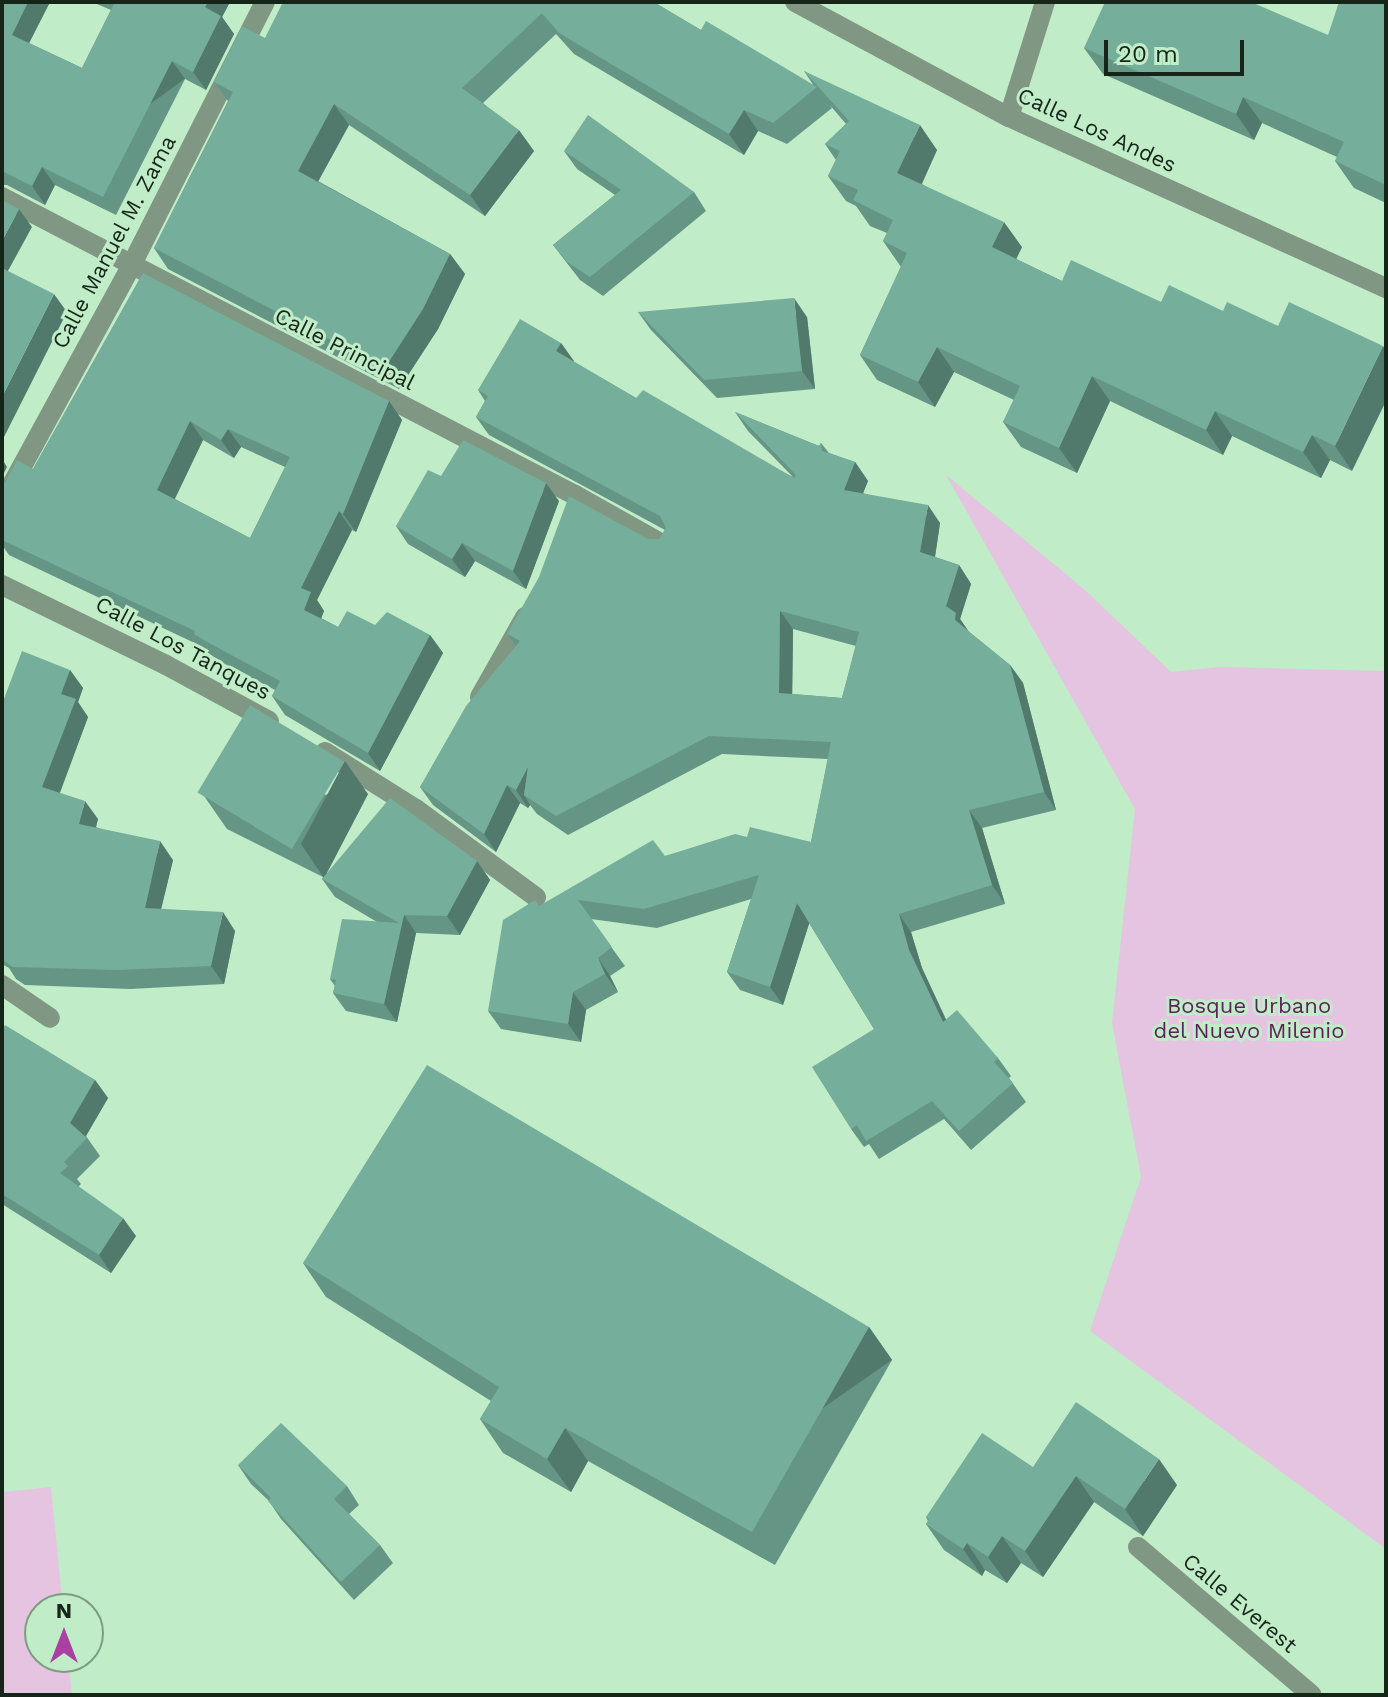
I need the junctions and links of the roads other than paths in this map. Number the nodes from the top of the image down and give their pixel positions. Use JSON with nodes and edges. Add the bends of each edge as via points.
{"nodes":[{"id":1,"x":265,"y":2,"type":"edge"},
{"id":2,"x":795,"y":2,"type":"edge"},
{"id":3,"x":1045,"y":2,"type":"edge"},
{"id":4,"x":1009,"y":117,"type":"junction"},
{"id":5,"x":2,"y":197,"type":"edge"},
{"id":6,"x":131,"y":266,"type":"junction"},
{"id":7,"x":1386,"y":288,"type":"edge"},
{"id":8,"x":2,"y":503,"type":"edge"},
{"id":9,"x":666,"y":546,"type":"edge"},
{"id":10,"x":2,"y":585,"type":"edge"},
{"id":11,"x":532,"y":604,"type":"edge"},
{"id":12,"x":467,"y":719,"type":"edge"},
{"id":13,"x":536,"y":897,"type":"edge"},
{"id":14,"x":2,"y":985,"type":"edge"},
{"id":15,"x":50,"y":1018,"type":"dead end"},
{"id":16,"x":1138,"y":1547,"type":"dead end"},
{"id":17,"x":1312,"y":1695,"type":"edge"}],
"edges":[{"from":1,"to":6,"type":"street","name":"Calle Manuel M. Zama"},
{"from":2,"to":4,"type":"street","name":"Calle Los Andes"},
{"from":3,"to":4,"type":"street"},
{"from":4,"to":7,"type":"street","name":"Calle Los Andes"},
{"from":5,"to":6,"type":"street","name":"Calle Principal"},
{"from":6,"to":8,"type":"street","name":"Calle Manuel M. Zama"},
{"from":6,"to":9,"type":"street","name":"Calle Principal","via":[[572,502]]},
{"from":10,"to":13,"type":"street","name":"Calle Los Tanques","via":[[166,665],[419,803]]},
{"from":11,"to":12,"type":"street"},
{"from":14,"to":15,"type":"street"},
{"from":16,"to":17,"type":"street","name":"Calle Everest"}]}
